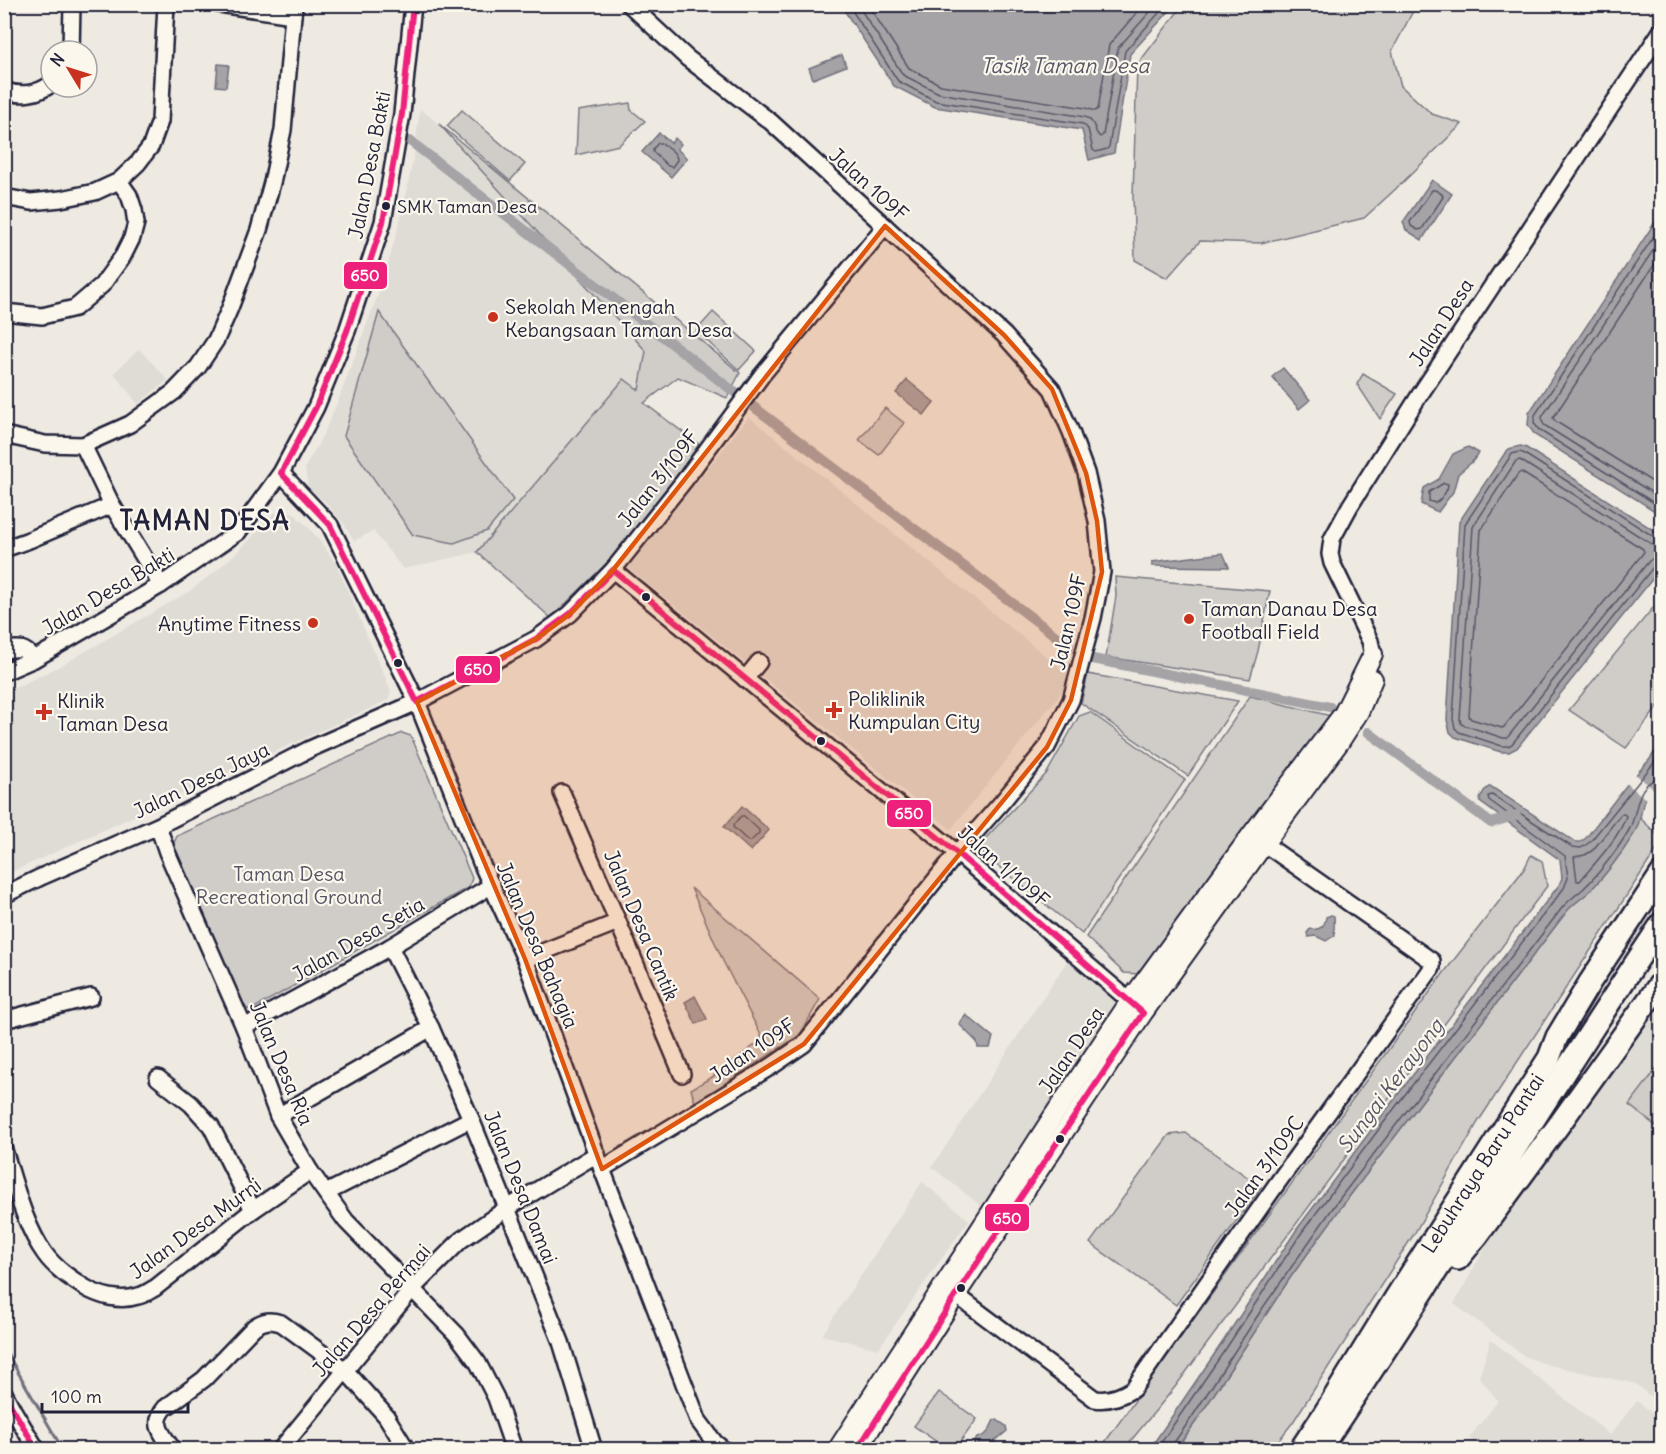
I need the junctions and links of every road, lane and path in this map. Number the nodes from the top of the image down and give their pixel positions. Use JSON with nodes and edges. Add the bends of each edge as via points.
{"nodes":[{"id":1,"x":72,"y":4,"type":"edge"},
{"id":2,"x":166,"y":4,"type":"edge"},
{"id":3,"x":219,"y":4,"type":"edge"},
{"id":4,"x":413,"y":4,"type":"edge"},
{"id":5,"x":629,"y":4,"type":"edge"},
{"id":6,"x":294,"y":10,"type":"edge"},
{"id":7,"x":1662,"y":30,"type":"edge"},
{"id":8,"x":71,"y":39,"type":"edge"},
{"id":9,"x":4,"y":90,"type":"edge"},
{"id":10,"x":39,"y":90,"type":"edge"},
{"id":11,"x":119,"y":181,"type":"junction"},
{"id":12,"x":4,"y":197,"type":"edge"},
{"id":13,"x":885,"y":226,"type":"junction"},
{"id":14,"x":4,"y":312,"type":"edge"},
{"id":15,"x":4,"y":435,"type":"edge"},
{"id":16,"x":83,"y":445,"type":"junction"},
{"id":17,"x":281,"y":473,"type":"junction"},
{"id":18,"x":112,"y":505,"type":"junction"},
{"id":19,"x":4,"y":549,"type":"edge"},
{"id":20,"x":613,"y":570,"type":"junction"},
{"id":21,"x":161,"y":585,"type":"junction"},
{"id":22,"x":4,"y":650,"type":"edge"},
{"id":23,"x":1373,"y":654,"type":"joint"},
{"id":24,"x":34,"y":659,"type":"junction"},
{"id":25,"x":759,"y":662,"type":"dead end"},
{"id":26,"x":4,"y":672,"type":"edge"},
{"id":27,"x":745,"y":679,"type":"junction"},
{"id":28,"x":417,"y":702,"type":"junction"},
{"id":29,"x":562,"y":793,"type":"dead end"},
{"id":30,"x":158,"y":826,"type":"junction"},
{"id":31,"x":1258,"y":839,"type":"junction"},
{"id":32,"x":957,"y":853,"type":"junction"},
{"id":33,"x":1662,"y":873,"type":"edge"},
{"id":34,"x":492,"y":885,"type":"junction"},
{"id":35,"x":4,"y":895,"type":"edge"},
{"id":36,"x":1662,"y":900,"type":"edge"},
{"id":37,"x":618,"y":922,"type":"junction"},
{"id":38,"x":1662,"y":923,"type":"edge"},
{"id":39,"x":1662,"y":937,"type":"edge"},
{"id":40,"x":390,"y":947,"type":"junction"},
{"id":41,"x":525,"y":959,"type":"junction"},
{"id":42,"x":1662,"y":981,"type":"edge"},
{"id":43,"x":91,"y":998,"type":"dead end"},
{"id":44,"x":1609,"y":1002,"type":"junction"},
{"id":45,"x":1137,"y":1007,"type":"junction"},
{"id":46,"x":4,"y":1020,"type":"edge"},
{"id":47,"x":244,"y":1027,"type":"junction"},
{"id":48,"x":431,"y":1028,"type":"junction"},
{"id":49,"x":1549,"y":1058,"type":"junction"},
{"id":50,"x":682,"y":1074,"type":"dead end"},
{"id":51,"x":158,"y":1078,"type":"dead end"},
{"id":52,"x":278,"y":1116,"type":"junction"},
{"id":53,"x":471,"y":1119,"type":"junction"},
{"id":54,"x":4,"y":1150,"type":"edge"},
{"id":55,"x":597,"y":1154,"type":"junction"},
{"id":56,"x":602,"y":1169,"type":"junction"},
{"id":57,"x":310,"y":1171,"type":"junction"},
{"id":58,"x":326,"y":1192,"type":"junction"},
{"id":59,"x":506,"y":1209,"type":"junction"},
{"id":60,"x":253,"y":1210,"type":"junction"},
{"id":61,"x":1432,"y":1279,"type":"junction"},
{"id":62,"x":413,"y":1288,"type":"junction"},
{"id":63,"x":950,"y":1290,"type":"junction"},
{"id":64,"x":345,"y":1370,"type":"junction"},
{"id":65,"x":4,"y":1393,"type":"edge"},
{"id":66,"x":716,"y":1447,"type":"edge"},
{"id":67,"x":37,"y":1449,"type":"edge"},
{"id":68,"x":173,"y":1449,"type":"edge"},
{"id":69,"x":280,"y":1449,"type":"edge"},
{"id":70,"x":407,"y":1449,"type":"edge"},
{"id":71,"x":514,"y":1449,"type":"edge"},
{"id":72,"x":594,"y":1449,"type":"edge"},
{"id":73,"x":837,"y":1449,"type":"edge"},
{"id":74,"x":857,"y":1449,"type":"edge"},
{"id":75,"x":1300,"y":1449,"type":"edge"},
{"id":76,"x":1319,"y":1449,"type":"edge"}],
"edges":[{"from":1,"to":8,"type":"street"},
{"from":2,"to":11,"type":"street","via":[[160,121],[152,146]]},
{"from":3,"to":6,"type":"street"},
{"from":4,"to":17,"type":"street","name":"Jalan Desa Bakti","via":[[402,114],[383,222],[347,331],[316,407]]},
{"from":5,"to":13,"type":"street","name":"Jalan 109F","via":[[687,58],[771,123]]},
{"from":6,"to":16,"type":"street","via":[[283,130],[272,183],[259,230],[216,340],[174,392],[130,424]]},
{"from":7,"to":23,"type":"street","name":"Jalan Desa","via":[[1419,396],[1332,539],[1332,563]]},
{"from":9,"to":10,"type":"street","via":[[25,94]]},
{"from":11,"to":12,"type":"street","via":[[95,192],[61,199],[31,202]]},
{"from":11,"to":14,"type":"street","via":[[129,195],[136,223],[123,256],[102,285],[75,308],[42,316]]},
{"from":13,"to":20,"type":"street","name":"Jalan 3/109F","via":[[762,375]]},
{"from":13,"to":32,"type":"street","name":"Jalan 109F","via":[[1004,334],[1052,389],[1086,473],[1100,544],[1102,572],[1071,700],[1047,747]]},
{"from":15,"to":16,"type":"street","via":[[45,444]]},
{"from":16,"to":18,"type":"street"},
{"from":17,"to":21,"type":"street","name":"Jalan Desa Bakti","via":[[238,532]]},
{"from":17,"to":28,"type":"street","name":"Jalan Desa Bahagia","via":[[330,525]]},
{"from":18,"to":19,"type":"street"},
{"from":18,"to":21,"type":"street"},
{"from":20,"to":27,"type":"street","name":"Jalan 1/109F"},
{"from":20,"to":28,"type":"street","name":"Jalan 3/109F","via":[[570,614],[536,639]]},
{"from":21,"to":24,"type":"street","name":"Jalan Desa Bakti"},
{"from":22,"to":24,"type":"street","via":[[24,649]]},
{"from":23,"to":31,"type":"main road","name":"Jalan Desa","via":[[1376,671],[1359,712],[1339,742]]},
{"from":24,"to":26,"type":"street","name":"Jalan Desa Bakti"},
{"from":25,"to":27,"type":"street"},
{"from":27,"to":32,"type":"street","name":"Jalan 1/109F"},
{"from":28,"to":30,"type":"street","name":"Jalan Desa Jaya","via":[[310,749]]},
{"from":28,"to":34,"type":"street","name":"Jalan Desa Bahagia"},
{"from":29,"to":37,"type":"street","name":"Jalan Desa Cantik"},
{"from":30,"to":35,"type":"street","name":"Jalan Desa Jaya"},
{"from":30,"to":47,"type":"street","name":"Jalan Desa Ria"},
{"from":31,"to":45,"type":"main road","name":"Jalan Desa"},
{"from":31,"to":63,"type":"street","name":"Jalan 3/109C","via":[[1432,961],[1432,968],[1133,1389],[1104,1400],[1095,1399]]},
{"from":32,"to":45,"type":"street","name":"Jalan 1/109F"},
{"from":32,"to":56,"type":"street","name":"Jalan 109F","via":[[804,1044]]},
{"from":33,"to":49,"type":"highway","name":"Lebuhraya Baru Pantai","via":[[1557,1036]]},
{"from":34,"to":40,"type":"street","name":"Jalan Desa Setia"},
{"from":34,"to":41,"type":"street","name":"Jalan Desa Bahagia"},
{"from":36,"to":49,"type":"highway","via":[[1565,1043]]},
{"from":37,"to":41,"type":"street"},
{"from":37,"to":50,"type":"street","name":"Jalan Desa Cantik"},
{"from":38,"to":44,"type":"highway","name":"Lebuhraya Baru Pantai"},
{"from":39,"to":44,"type":"highway"},
{"from":40,"to":47,"type":"street","name":"Jalan Desa Setia"},
{"from":40,"to":48,"type":"street","name":"Jalan Desa Damai"},
{"from":41,"to":55,"type":"street","name":"Jalan Desa Bahagia"},
{"from":42,"to":61,"type":"highway","via":[[1462,1254]]},
{"from":43,"to":46,"type":"street"},
{"from":44,"to":61,"type":"highway","name":"Lebuhraya Baru Pantai"},
{"from":45,"to":63,"type":"main road","name":"Jalan Desa"},
{"from":47,"to":52,"type":"street","name":"Jalan Desa Ria"},
{"from":48,"to":52,"type":"street"},
{"from":48,"to":53,"type":"street","name":"Jalan Desa Damai"},
{"from":49,"to":75,"type":"highway","name":"Lebuhraya Baru Pantai"},
{"from":51,"to":60,"type":"street","via":[[211,1126]]},
{"from":52,"to":57,"type":"street","name":"Jalan Desa Ria"},
{"from":53,"to":58,"type":"street"},
{"from":53,"to":59,"type":"street","name":"Jalan Desa Damai"},
{"from":54,"to":60,"type":"street","name":"Jalan Desa Murni","via":[[27,1220],[45,1254],[70,1278],[95,1293],[118,1299],[137,1297],[154,1288]]},
{"from":55,"to":56,"type":"street","name":"Jalan Desa Bahagia"},
{"from":55,"to":59,"type":"street","name":"Jalan Desa Permai"},
{"from":56,"to":66,"type":"street","name":"Jalan Desa Bahagia","via":[[698,1420]]},
{"from":57,"to":58,"type":"street","name":"Jalan Desa Ria"},
{"from":57,"to":60,"type":"street","name":"Jalan Desa Murni"},
{"from":58,"to":62,"type":"street","name":"Jalan Desa Ria","via":[[346,1221]]},
{"from":59,"to":62,"type":"street","name":"Jalan Desa Permai","via":[[461,1240]]},
{"from":59,"to":72,"type":"street","name":"Jalan Desa Damai","via":[[561,1342]]},
{"from":61,"to":76,"type":"highway","name":"Lebuhraya Baru Pantai"},
{"from":62,"to":64,"type":"street","name":"Jalan Desa Permai"},
{"from":62,"to":71,"type":"street","name":"Jalan Desa Ria","via":[[458,1335],[478,1363],[496,1398]]},
{"from":63,"to":73,"type":"main road","name":"Jalan Desa"},
{"from":63,"to":74,"type":"main road","name":"Jalan Desa"},
{"from":64,"to":68,"type":"street","via":[[281,1323],[263,1321],[204,1379],[160,1413],[159,1427]]},
{"from":64,"to":69,"type":"street","name":"Jalan Desa Permai"},
{"from":64,"to":70,"type":"street","via":[[386,1416]]},
{"from":65,"to":67,"type":"street"}]}
